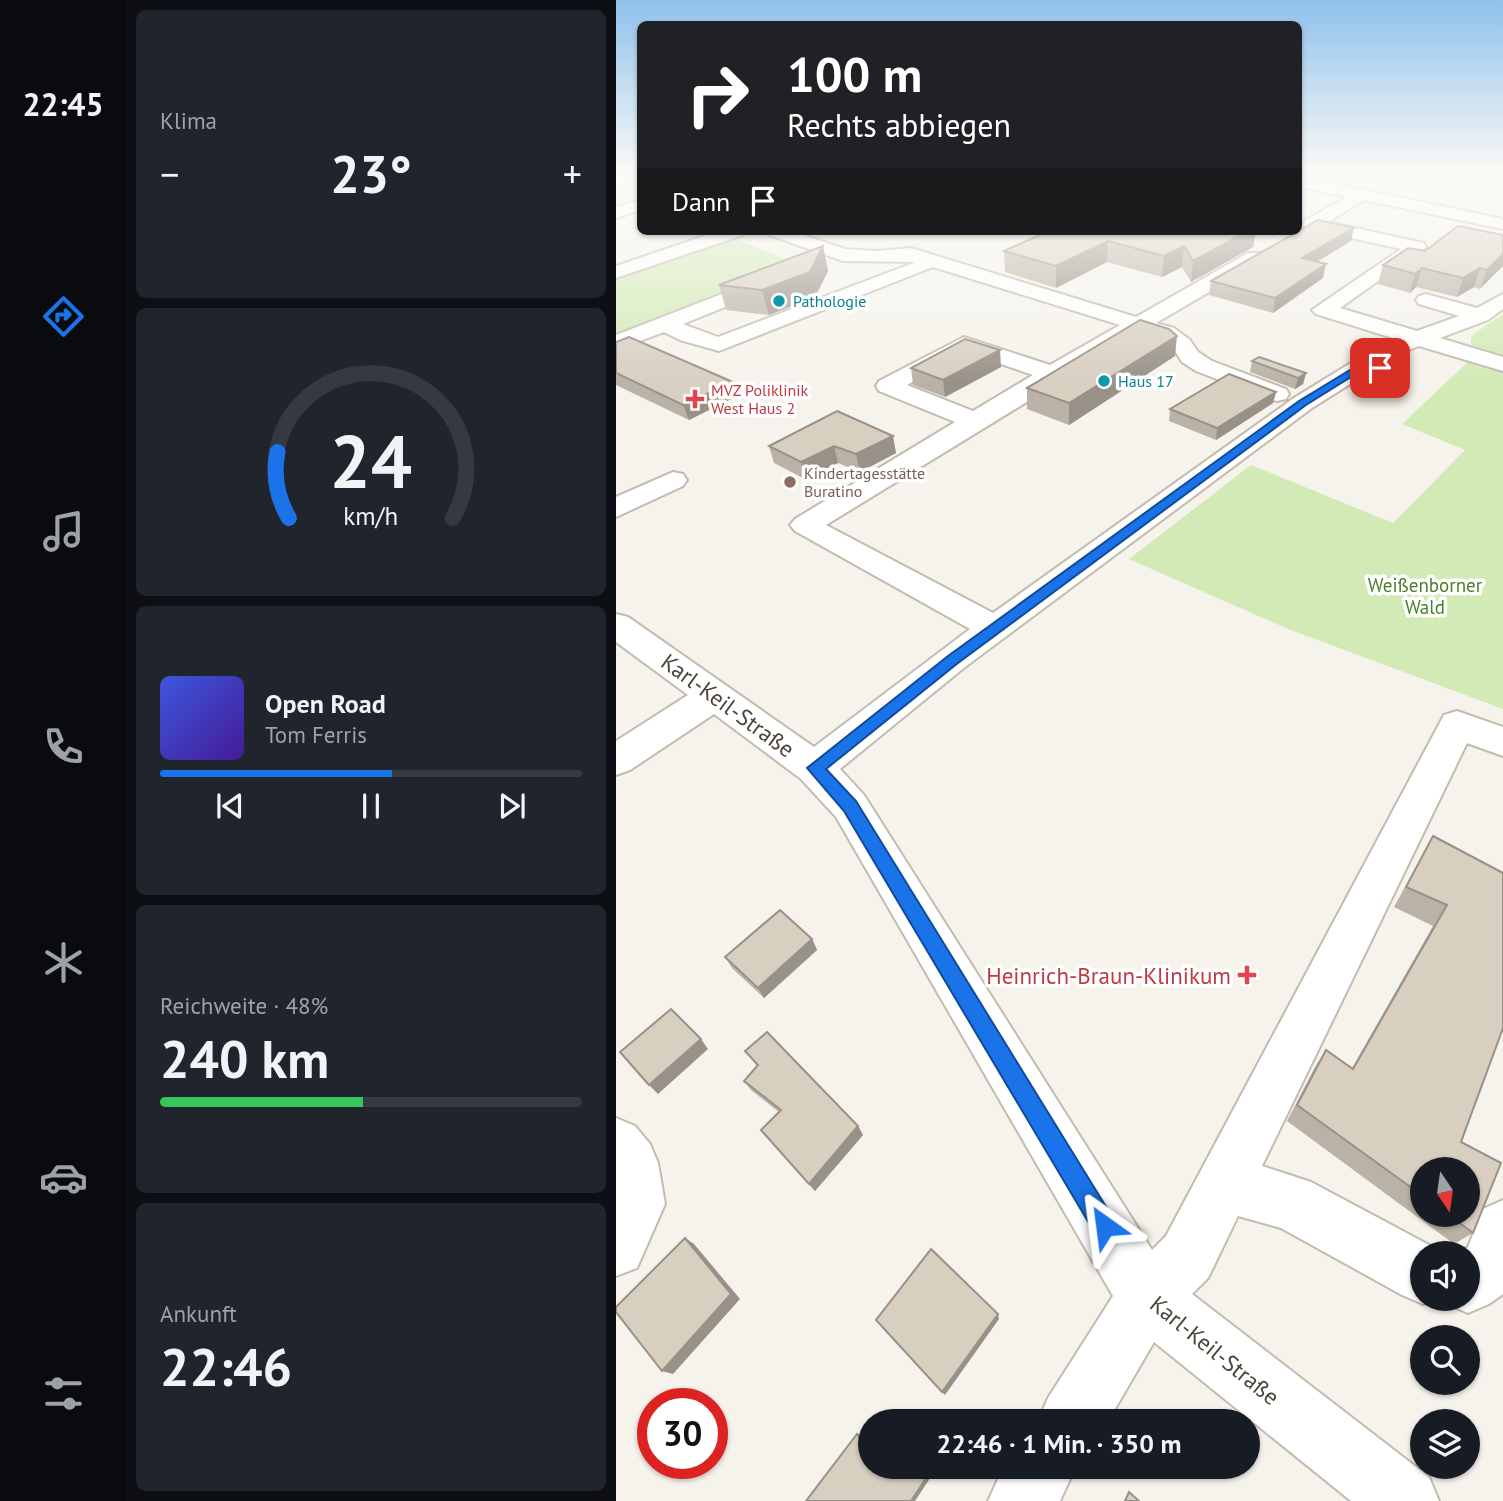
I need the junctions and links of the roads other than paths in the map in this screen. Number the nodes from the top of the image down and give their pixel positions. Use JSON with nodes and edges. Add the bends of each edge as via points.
{"nodes":[{"id":1,"x":698,"y":244,"type":"edge"},
{"id":2,"x":813,"y":244,"type":"edge"},
{"id":3,"x":1270,"y":244,"type":"edge"},
{"id":4,"x":1385,"y":244,"type":"edge"},
{"id":5,"x":935,"y":261,"type":"junction"},
{"id":6,"x":616,"y":272,"type":"edge"},
{"id":7,"x":793,"y":274,"type":"edge"},
{"id":8,"x":1426,"y":300,"type":"dead end"},
{"id":9,"x":1503,"y":300,"type":"edge"},
{"id":10,"x":1480,"y":315,"type":"junction"},
{"id":11,"x":666,"y":324,"type":"junction"},
{"id":12,"x":1138,"y":324,"type":"junction"},
{"id":13,"x":1417,"y":337,"type":"junction"},
{"id":14,"x":616,"y":343,"type":"edge"},
{"id":15,"x":1503,"y":363,"type":"edge"},
{"id":16,"x":1052,"y":374,"type":"junction"},
{"id":17,"x":1303,"y":403,"type":"junction"},
{"id":18,"x":975,"y":421,"type":"junction"},
{"id":19,"x":673,"y":480,"type":"dead end"},
{"id":20,"x":616,"y":508,"type":"edge"},
{"id":21,"x":616,"y":625,"type":"edge"},
{"id":22,"x":996,"y":629,"type":"junction"},
{"id":23,"x":716,"y":695,"type":"junction"},
{"id":24,"x":1503,"y":742,"type":"edge"},
{"id":25,"x":616,"y":760,"type":"edge"},
{"id":26,"x":815,"y":768,"type":"junction"},
{"id":27,"x":616,"y":1145,"type":"edge"},
{"id":28,"x":1225,"y":1185,"type":"junction"},
{"id":29,"x":1503,"y":1229,"type":"edge"},
{"id":30,"x":616,"y":1247,"type":"edge"},
{"id":31,"x":1410,"y":1267,"type":"edge"},
{"id":32,"x":1480,"y":1274,"type":"edge"},
{"id":33,"x":1147,"y":1297,"type":"junction"},
{"id":34,"x":1078,"y":1409,"type":"edge"},
{"id":35,"x":1035,"y":1479,"type":"edge"},
{"id":36,"x":1022,"y":1501,"type":"edge"},
{"id":37,"x":1405,"y":1501,"type":"edge"}],
"edges":[{"from":1,"to":6,"type":"street"},
{"from":2,"to":5,"type":"street","via":[[831,257],[875,257],[915,245]]},
{"from":3,"to":12,"type":"street"},
{"from":4,"to":13,"type":"street","via":[[1417,247],[1323,310]]},
{"from":5,"to":11,"type":"street","via":[[719,344]]},
{"from":5,"to":12,"type":"street"},
{"from":7,"to":11,"type":"street"},
{"from":8,"to":10,"type":"street"},
{"from":9,"to":10,"type":"street"},
{"from":10,"to":13,"type":"street"},
{"from":11,"to":14,"type":"street"},
{"from":12,"to":16,"type":"street"},
{"from":12,"to":17,"type":"street","via":[[1166,333],[1204,366]]},
{"from":13,"to":15,"type":"street"},
{"from":13,"to":17,"type":"street"},
{"from":16,"to":18,"type":"street"},
{"from":16,"to":18,"type":"street","via":[[964,344],[888,386]]},
{"from":17,"to":22,"type":"street"},
{"from":18,"to":22,"type":"street","via":[[805,525]]},
{"from":19,"to":20,"type":"street"},
{"from":21,"to":23,"type":"street","name":"Karl-Keil-Straße"},
{"from":22,"to":26,"type":"street"},
{"from":23,"to":25,"type":"street"},
{"from":23,"to":26,"type":"street","name":"Karl-Keil-Straße"},
{"from":24,"to":28,"type":"street","via":[[1457,726]]},
{"from":26,"to":33,"type":"street","name":"Karl-Keil-Straße","via":[[850,806]]},
{"from":27,"to":30,"type":"street","via":[[631,1163],[637,1204]]},
{"from":28,"to":31,"type":"street","via":[[1291,1202]]},
{"from":28,"to":33,"type":"street","via":[[1187,1257]]},
{"from":29,"to":32,"type":"street","via":[[1490,1267]]},
{"from":33,"to":34,"type":"street"},
{"from":33,"to":37,"type":"street","name":"Karl-Keil-Straße"},
{"from":35,"to":36,"type":"street"}]}
